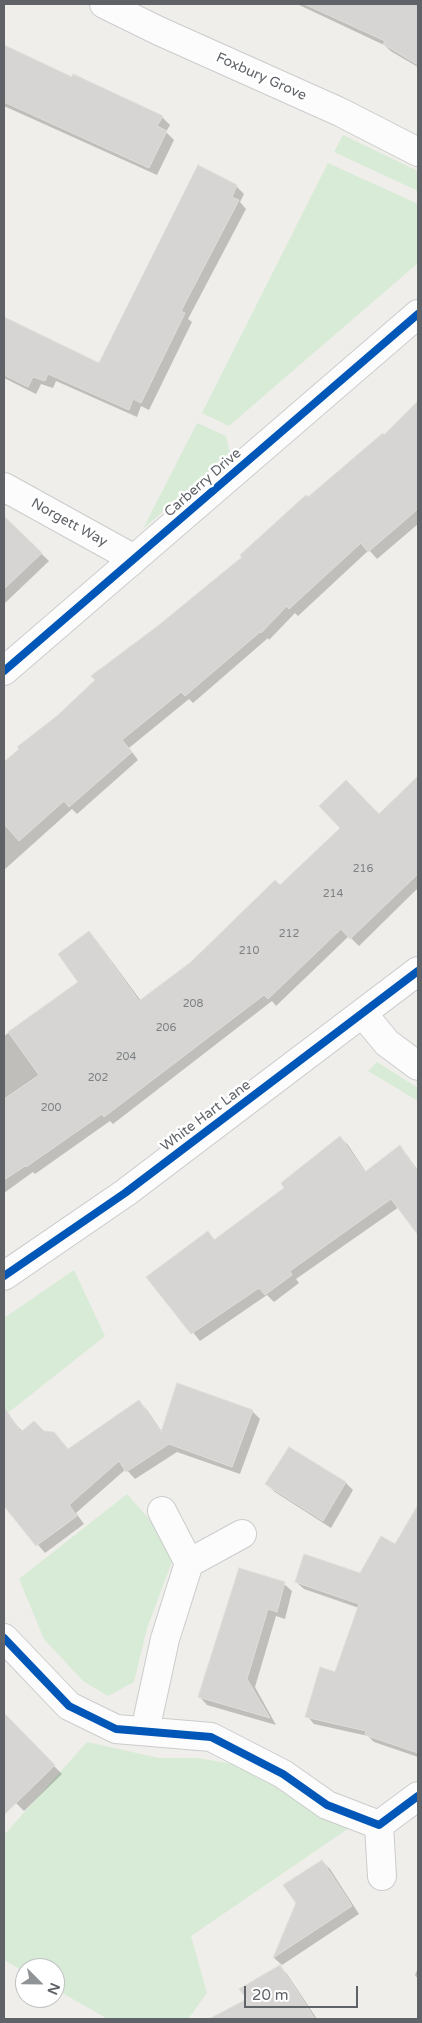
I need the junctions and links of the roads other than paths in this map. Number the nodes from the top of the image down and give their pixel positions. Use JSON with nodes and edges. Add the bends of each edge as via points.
{"nodes":[{"id":1,"x":104,"y":4,"type":"edge"},
{"id":2,"x":418,"y":152,"type":"edge"},
{"id":3,"x":418,"y":314,"type":"edge"},
{"id":4,"x":4,"y":487,"type":"edge"},
{"id":5,"x":130,"y":562,"type":"junction"},
{"id":6,"x":4,"y":670,"type":"edge"},
{"id":7,"x":418,"y":971,"type":"edge"},
{"id":8,"x":363,"y":1014,"type":"junction"},
{"id":9,"x":418,"y":1066,"type":"edge"},
{"id":10,"x":4,"y":1276,"type":"edge"},
{"id":11,"x":162,"y":1511,"type":"dead end"},
{"id":12,"x":242,"y":1534,"type":"dead end"},
{"id":13,"x":189,"y":1563,"type":"junction"},
{"id":14,"x":4,"y":1638,"type":"edge"},
{"id":15,"x":145,"y":1731,"type":"junction"},
{"id":16,"x":418,"y":1796,"type":"edge"},
{"id":17,"x":379,"y":1825,"type":"junction"},
{"id":18,"x":382,"y":1876,"type":"dead end"}],
"edges":[{"from":1,"to":2,"type":"street","name":"Foxbury Grove","via":[[340,112]]},
{"from":3,"to":5,"type":"street","name":"Carberry Drive"},
{"from":4,"to":5,"type":"street","name":"Norgett Way","via":[[127,555]]},
{"from":5,"to":6,"type":"street","name":"Carberry Drive"},
{"from":7,"to":8,"type":"street","name":"White Hart Lane"},
{"from":8,"to":9,"type":"street","via":[[387,1042]]},
{"from":8,"to":10,"type":"street","name":"White Hart Lane","via":[[125,1193]]},
{"from":11,"to":13,"type":"street"},
{"from":12,"to":13,"type":"street"},
{"from":13,"to":15,"type":"street","via":[[165,1639]]},
{"from":14,"to":15,"type":"street","via":[[69,1706],[116,1729]]},
{"from":15,"to":17,"type":"street","via":[[211,1737],[283,1774],[327,1805]]},
{"from":16,"to":17,"type":"street"},
{"from":17,"to":18,"type":"street"}]}
